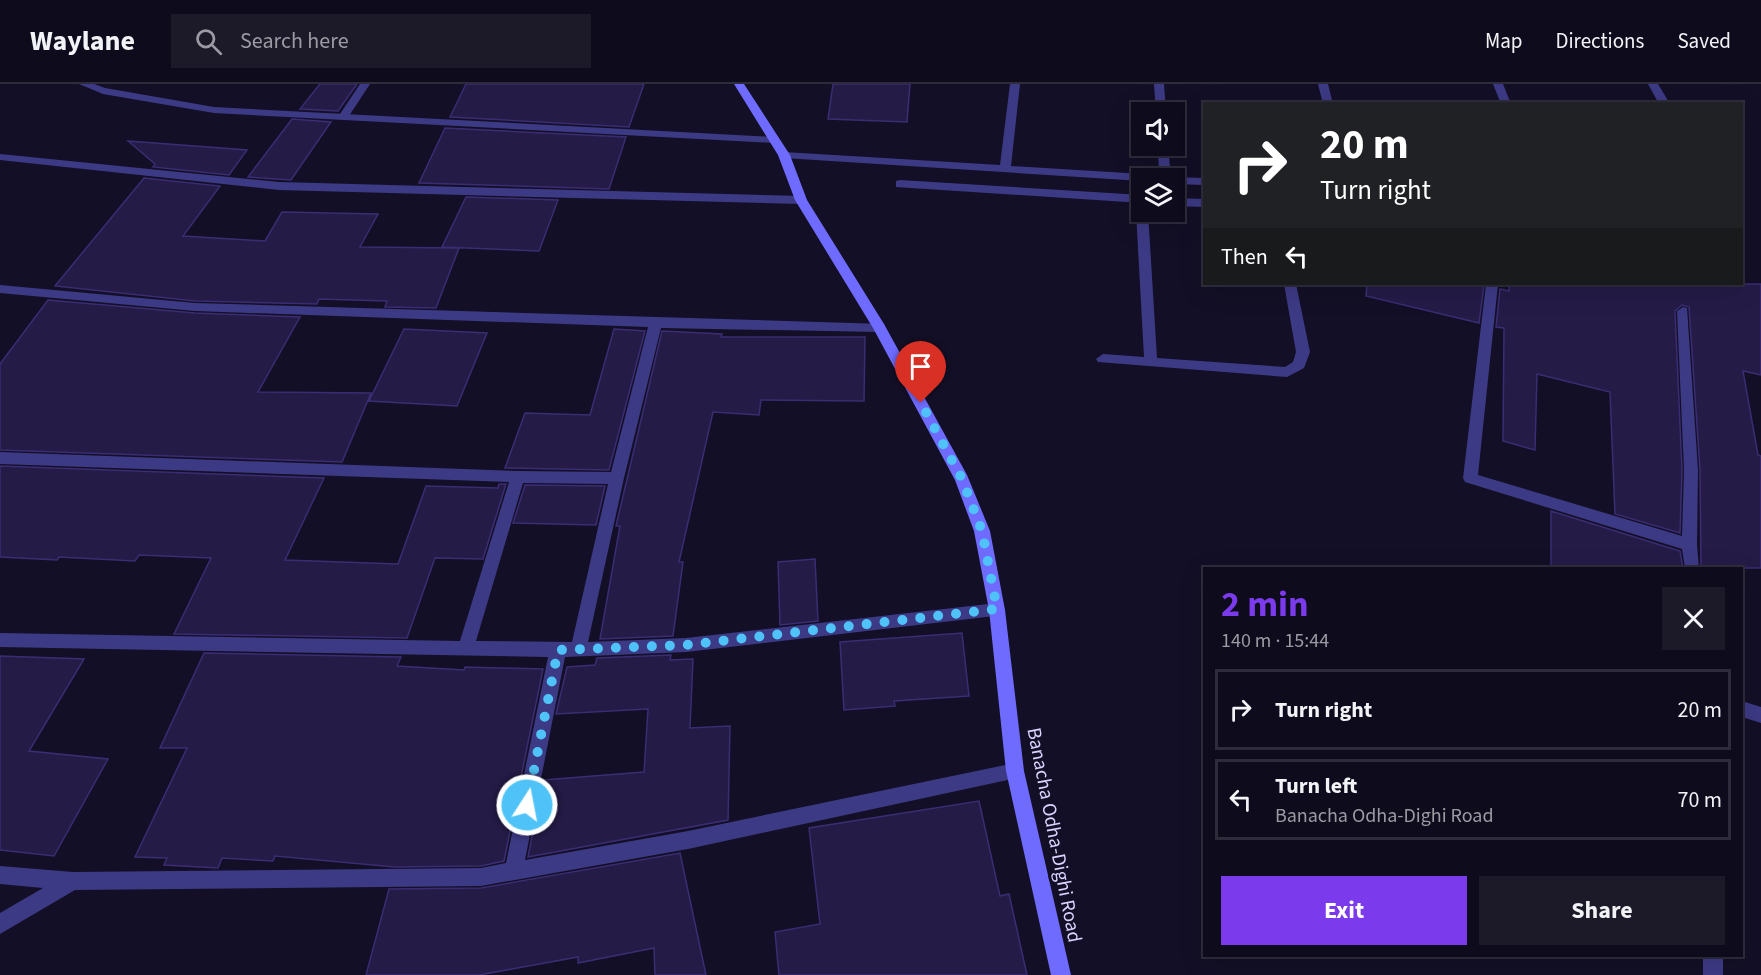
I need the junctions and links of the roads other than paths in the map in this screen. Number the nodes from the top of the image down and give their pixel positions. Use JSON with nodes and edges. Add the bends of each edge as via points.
{"nodes":[{"id":1,"x":84,"y":84,"type":"edge"},
{"id":2,"x":365,"y":84,"type":"edge"},
{"id":3,"x":740,"y":84,"type":"edge"},
{"id":4,"x":1015,"y":84,"type":"edge"},
{"id":5,"x":1159,"y":84,"type":"edge"},
{"id":6,"x":1323,"y":84,"type":"edge"},
{"id":7,"x":1498,"y":84,"type":"edge"},
{"id":8,"x":1653,"y":84,"type":"edge"},
{"id":9,"x":108,"y":87,"type":"edge"},
{"id":10,"x":1160,"y":102,"type":"edge"},
{"id":11,"x":1328,"y":102,"type":"edge"},
{"id":12,"x":1505,"y":102,"type":"edge"},
{"id":13,"x":1664,"y":102,"type":"edge"},
{"id":14,"x":343,"y":117,"type":"junction"},
{"id":15,"x":774,"y":140,"type":"junction"},
{"id":16,"x":784,"y":155,"type":"junction"},
{"id":17,"x":0,"y":157,"type":"edge"},
{"id":18,"x":1005,"y":169,"type":"junction"},
{"id":19,"x":1131,"y":176,"type":"edge"},
{"id":20,"x":1185,"y":181,"type":"edge"},
{"id":21,"x":1203,"y":182,"type":"edge"},
{"id":22,"x":900,"y":184,"type":"dead end"},
{"id":23,"x":1131,"y":199,"type":"edge"},
{"id":24,"x":801,"y":200,"type":"junction"},
{"id":25,"x":1185,"y":202,"type":"edge"},
{"id":26,"x":1203,"y":203,"type":"edge"},
{"id":27,"x":1143,"y":222,"type":"edge"},
{"id":28,"x":1290,"y":285,"type":"edge"},
{"id":29,"x":1492,"y":285,"type":"edge"},
{"id":30,"x":0,"y":289,"type":"edge"},
{"id":31,"x":1683,"y":311,"type":"dead end"},
{"id":32,"x":656,"y":323,"type":"junction"},
{"id":33,"x":879,"y":327,"type":"junction"},
{"id":34,"x":1103,"y":359,"type":"dead end"},
{"id":35,"x":1151,"y":362,"type":"junction"},
{"id":36,"x":0,"y":458,"type":"edge"},
{"id":37,"x":518,"y":477,"type":"junction"},
{"id":38,"x":616,"y":478,"type":"junction"},
{"id":39,"x":1689,"y":545,"type":"junction"},
{"id":40,"x":1692,"y":567,"type":"edge"},
{"id":41,"x":997,"y":609,"type":"junction"},
{"id":42,"x":0,"y":640,"type":"edge"},
{"id":43,"x":466,"y":647,"type":"junction"},
{"id":44,"x":558,"y":650,"type":"junction"},
{"id":45,"x":578,"y":650,"type":"junction"},
{"id":46,"x":1743,"y":709,"type":"edge"},
{"id":47,"x":1761,"y":715,"type":"edge"},
{"id":48,"x":1016,"y":771,"type":"junction"},
{"id":49,"x":514,"y":872,"type":"junction"},
{"id":50,"x":0,"y":875,"type":"edge"},
{"id":51,"x":73,"y":881,"type":"junction"},
{"id":52,"x":0,"y":924,"type":"edge"},
{"id":53,"x":1713,"y":957,"type":"edge"},
{"id":54,"x":1061,"y":975,"type":"edge"},
{"id":55,"x":1713,"y":975,"type":"edge"}],
"edges":[{"from":1,"to":9,"type":"street"},
{"from":2,"to":14,"type":"street"},
{"from":3,"to":15,"type":"street","name":"Banacha Odha-Dighi Road"},
{"from":4,"to":18,"type":"street"},
{"from":5,"to":10,"type":"street"},
{"from":6,"to":11,"type":"street"},
{"from":7,"to":12,"type":"street"},
{"from":8,"to":13,"type":"street"},
{"from":9,"to":14,"type":"street","via":[[214,110]]},
{"from":14,"to":15,"type":"street"},
{"from":15,"to":16,"type":"street","name":"Banacha Odha-Dighi Road"},
{"from":16,"to":18,"type":"street"},
{"from":16,"to":24,"type":"street","name":"Banacha Odha-Dighi Road"},
{"from":17,"to":24,"type":"street","via":[[279,186]]},
{"from":18,"to":19,"type":"street"},
{"from":20,"to":21,"type":"street"},
{"from":22,"to":23,"type":"street"},
{"from":24,"to":33,"type":"street","name":"Banacha Odha-Dighi Road"},
{"from":25,"to":26,"type":"street"},
{"from":27,"to":35,"type":"street"},
{"from":28,"to":35,"type":"street","via":[[1303,352],[1299,365],[1287,372]]},
{"from":29,"to":39,"type":"street","via":[[1470,478]]},
{"from":30,"to":32,"type":"street","via":[[195,307]]},
{"from":31,"to":39,"type":"street"},
{"from":32,"to":33,"type":"street"},
{"from":32,"to":38,"type":"street"},
{"from":33,"to":41,"type":"street","name":"Banacha Odha-Dighi Road","via":[[962,479],[982,531]]},
{"from":34,"to":35,"type":"street"},
{"from":36,"to":37,"type":"street"},
{"from":37,"to":38,"type":"street"},
{"from":37,"to":43,"type":"street"},
{"from":38,"to":45,"type":"street"},
{"from":39,"to":40,"type":"street"},
{"from":41,"to":45,"type":"street","via":[[686,645]]},
{"from":41,"to":48,"type":"street","name":"Banacha Odha-Dighi Road"},
{"from":42,"to":43,"type":"street"},
{"from":43,"to":44,"type":"street"},
{"from":44,"to":45,"type":"street"},
{"from":44,"to":49,"type":"street"},
{"from":46,"to":47,"type":"street"},
{"from":48,"to":49,"type":"street"},
{"from":48,"to":54,"type":"street","name":"Banacha Odha-Dighi Road"},
{"from":49,"to":51,"type":"street","via":[[481,877]]},
{"from":50,"to":51,"type":"street"},
{"from":51,"to":52,"type":"street"},
{"from":53,"to":55,"type":"street"}]}
